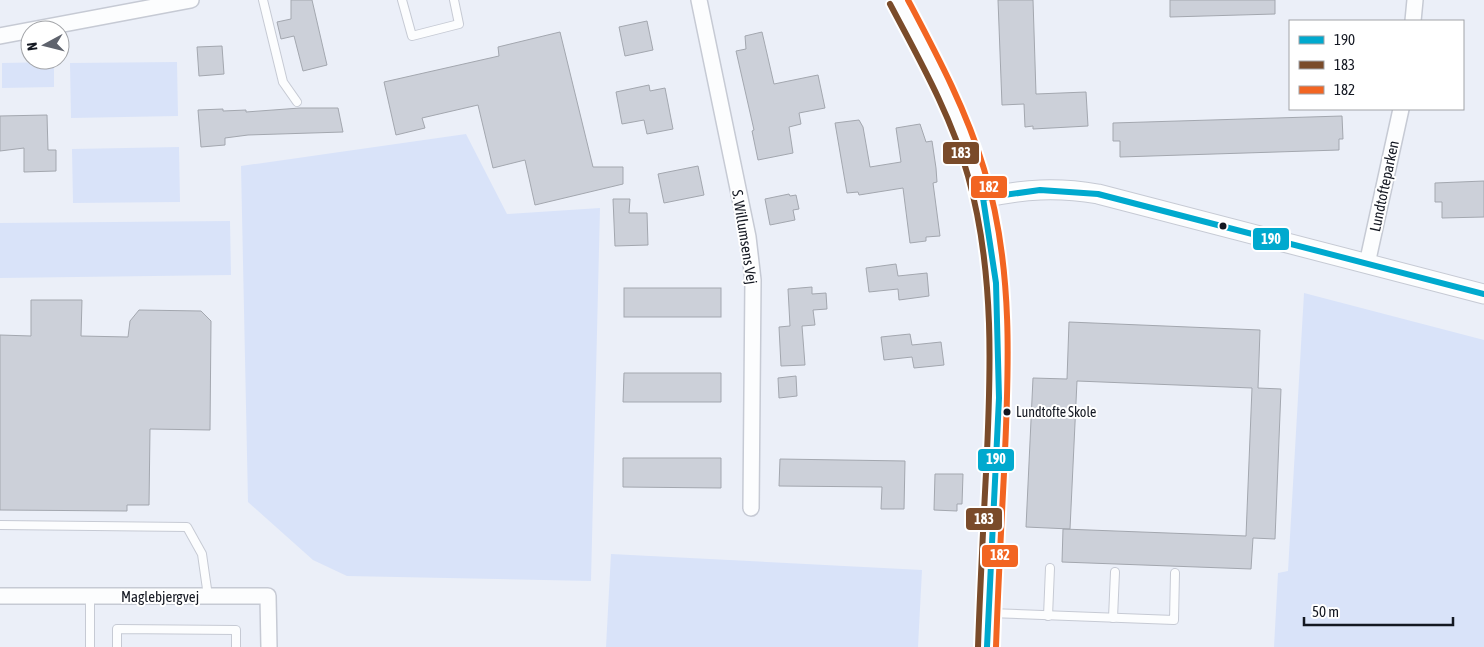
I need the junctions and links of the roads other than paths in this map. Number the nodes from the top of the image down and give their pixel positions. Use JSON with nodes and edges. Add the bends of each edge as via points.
{"nodes":[{"id":1,"x":191,"y":0,"type":"edge"},
{"id":2,"x":263,"y":0,"type":"edge"},
{"id":3,"x":402,"y":0,"type":"edge"},
{"id":4,"x":454,"y":0,"type":"edge"},
{"id":5,"x":699,"y":0,"type":"edge"},
{"id":6,"x":1415,"y":0,"type":"edge"},
{"id":7,"x":900,"y":1,"type":"edge"},
{"id":8,"x":1413,"y":20,"type":"edge"},
{"id":9,"x":0,"y":36,"type":"edge"},
{"id":10,"x":297,"y":102,"type":"dead end"},
{"id":11,"x":1401,"y":110,"type":"edge"},
{"id":12,"x":983,"y":198,"type":"junction"},
{"id":13,"x":1367,"y":264,"type":"junction"},
{"id":14,"x":1484,"y":294,"type":"edge"},
{"id":15,"x":751,"y":508,"type":"dead end"},
{"id":16,"x":0,"y":525,"type":"edge"},
{"id":17,"x":1050,"y":568,"type":"dead end"},
{"id":18,"x":1115,"y":572,"type":"dead end"},
{"id":19,"x":1175,"y":573,"type":"dead end"},
{"id":20,"x":0,"y":596,"type":"edge"},
{"id":21,"x":90,"y":596,"type":"junction"},
{"id":22,"x":208,"y":596,"type":"junction"},
{"id":23,"x":988,"y":613,"type":"junction"},
{"id":24,"x":1048,"y":616,"type":"junction"},
{"id":25,"x":1113,"y":618,"type":"junction"},
{"id":26,"x":90,"y":647,"type":"edge"},
{"id":27,"x":117,"y":647,"type":"edge"},
{"id":28,"x":236,"y":647,"type":"edge"},
{"id":29,"x":269,"y":647,"type":"edge"},
{"id":30,"x":986,"y":647,"type":"edge"}],
"edges":[{"from":1,"to":9,"type":"street"},
{"from":2,"to":10,"type":"lane","via":[[283,82]]},
{"from":3,"to":4,"type":"lane","via":[[412,36],[459,24]]},
{"from":5,"to":15,"type":"street","name":"S. Willumsens Vej","via":[[748,237],[753,280]]},
{"from":6,"to":8,"type":"street"},
{"from":7,"to":12,"type":"street","via":[[952,108]]},
{"from":11,"to":13,"type":"street","name":"Lundtofteparken"},
{"from":12,"to":13,"type":"street","via":[[1017,191],[1067,188]]},
{"from":12,"to":23,"type":"street","via":[[996,283],[999,398]]},
{"from":13,"to":14,"type":"street"},
{"from":16,"to":22,"type":"lane","via":[[187,527],[202,554]]},
{"from":17,"to":24,"type":"lane"},
{"from":18,"to":25,"type":"lane"},
{"from":19,"to":25,"type":"lane","via":[[1174,620]]},
{"from":20,"to":21,"type":"street","name":"Maglebjergvej"},
{"from":21,"to":22,"type":"street","name":"Maglebjergvej"},
{"from":21,"to":26,"type":"lane"},
{"from":22,"to":29,"type":"street","name":"Maglebjergvej","via":[[268,596]]},
{"from":23,"to":24,"type":"lane"},
{"from":23,"to":30,"type":"street"},
{"from":24,"to":25,"type":"lane"},
{"from":27,"to":28,"type":"lane","via":[[117,629],[236,630]]}]}
